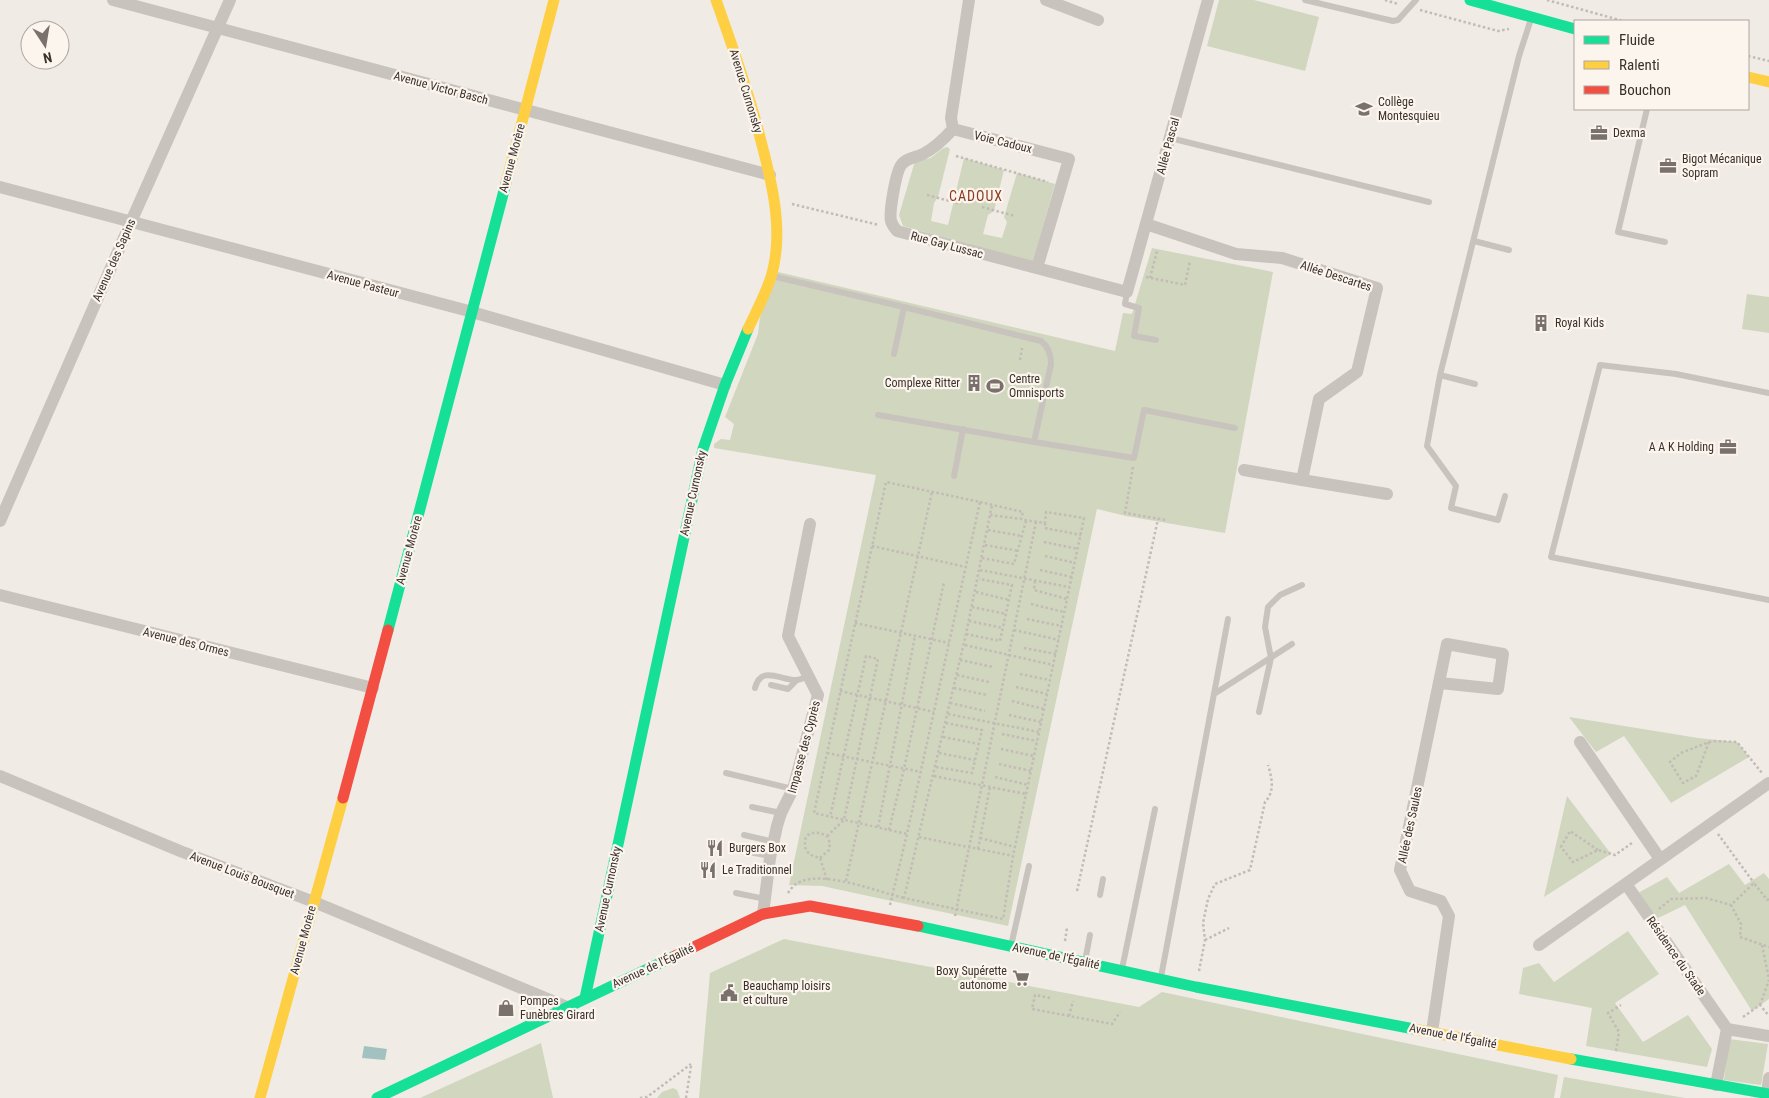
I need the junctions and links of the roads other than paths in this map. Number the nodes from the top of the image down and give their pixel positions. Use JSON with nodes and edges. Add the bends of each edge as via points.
{"nodes":[{"id":1,"x":112,"y":0,"type":"edge"},
{"id":2,"x":230,"y":0,"type":"edge"},
{"id":3,"x":554,"y":0,"type":"edge"},
{"id":4,"x":716,"y":0,"type":"edge"},
{"id":5,"x":968,"y":0,"type":"edge"},
{"id":6,"x":1046,"y":0,"type":"edge"},
{"id":7,"x":1208,"y":0,"type":"edge"},
{"id":8,"x":1305,"y":0,"type":"edge"},
{"id":9,"x":1416,"y":0,"type":"edge"},
{"id":10,"x":1470,"y":0,"type":"edge"},
{"id":11,"x":1531,"y":17,"type":"junction"},
{"id":12,"x":1098,"y":20,"type":"dead end"},
{"id":13,"x":218,"y":28,"type":"junction"},
{"id":14,"x":1574,"y":30,"type":"edge"},
{"id":15,"x":1749,"y":77,"type":"edge"},
{"id":16,"x":1769,"y":82,"type":"edge"},
{"id":17,"x":525,"y":110,"type":"junction"},
{"id":18,"x":1647,"y":110,"type":"edge"},
{"id":19,"x":953,"y":129,"type":"junction"},
{"id":20,"x":1170,"y":138,"type":"junction"},
{"id":21,"x":770,"y":175,"type":"junction"},
{"id":22,"x":0,"y":188,"type":"edge"},
{"id":23,"x":1428,"y":202,"type":"dead end"},
{"id":24,"x":130,"y":223,"type":"junction"},
{"id":25,"x":1146,"y":224,"type":"junction"},
{"id":26,"x":1474,"y":241,"type":"junction"},
{"id":27,"x":1665,"y":242,"type":"dead end"},
{"id":28,"x":1509,"y":250,"type":"dead end"},
{"id":29,"x":1037,"y":268,"type":"junction"},
{"id":30,"x":771,"y":276,"type":"junction"},
{"id":31,"x":1127,"y":292,"type":"junction"},
{"id":32,"x":904,"y":307,"type":"junction"},
{"id":33,"x":471,"y":312,"type":"junction"},
{"id":34,"x":1156,"y":340,"type":"dead end"},
{"id":35,"x":894,"y":354,"type":"dead end"},
{"id":36,"x":1440,"y":375,"type":"junction"},
{"id":37,"x":1475,"y":384,"type":"dead end"},
{"id":38,"x":725,"y":385,"type":"junction"},
{"id":39,"x":1769,"y":393,"type":"edge"},
{"id":40,"x":878,"y":415,"type":"dead end"},
{"id":41,"x":1234,"y":428,"type":"dead end"},
{"id":42,"x":963,"y":429,"type":"junction"},
{"id":43,"x":1034,"y":442,"type":"junction"},
{"id":44,"x":1244,"y":470,"type":"dead end"},
{"id":45,"x":954,"y":476,"type":"dead end"},
{"id":46,"x":1302,"y":480,"type":"junction"},
{"id":47,"x":1387,"y":494,"type":"dead end"},
{"id":48,"x":1505,"y":496,"type":"dead end"},
{"id":49,"x":0,"y":521,"type":"edge"},
{"id":50,"x":810,"y":524,"type":"dead end"},
{"id":51,"x":1302,"y":584,"type":"dead end"},
{"id":52,"x":0,"y":595,"type":"edge"},
{"id":53,"x":1769,"y":600,"type":"edge"},
{"id":54,"x":1228,"y":619,"type":"dead end"},
{"id":55,"x":1292,"y":644,"type":"dead end"},
{"id":56,"x":1271,"y":658,"type":"junction"},
{"id":57,"x":802,"y":678,"type":"junction"},
{"id":58,"x":1440,"y":683,"type":"junction"},
{"id":59,"x":771,"y":685,"type":"dead end"},
{"id":60,"x":373,"y":688,"type":"junction"},
{"id":61,"x":755,"y":688,"type":"dead end"},
{"id":62,"x":1214,"y":694,"type":"junction"},
{"id":63,"x":1259,"y":712,"type":"dead end"},
{"id":64,"x":1580,"y":742,"type":"dead end"},
{"id":65,"x":726,"y":773,"type":"dead end"},
{"id":66,"x":0,"y":776,"type":"edge"},
{"id":67,"x":1766,"y":779,"type":"edge"},
{"id":68,"x":794,"y":789,"type":"junction"},
{"id":69,"x":752,"y":807,"type":"dead end"},
{"id":70,"x":1155,"y":809,"type":"dead end"},
{"id":71,"x":781,"y":813,"type":"junction"},
{"id":72,"x":744,"y":835,"type":"dead end"},
{"id":73,"x":774,"y":842,"type":"junction"},
{"id":74,"x":743,"y":851,"type":"dead end"},
{"id":75,"x":770,"y":856,"type":"junction"},
{"id":76,"x":1660,"y":860,"type":"junction"},
{"id":77,"x":1029,"y":866,"type":"dead end"},
{"id":78,"x":1103,"y":879,"type":"dead end"},
{"id":79,"x":1626,"y":884,"type":"junction"},
{"id":80,"x":736,"y":893,"type":"dead end"},
{"id":81,"x":1100,"y":895,"type":"dead end"},
{"id":82,"x":765,"y":898,"type":"junction"},
{"id":83,"x":314,"y":902,"type":"junction"},
{"id":84,"x":763,"y":914,"type":"junction"},
{"id":85,"x":1090,"y":935,"type":"dead end"},
{"id":86,"x":1539,"y":946,"type":"dead end"},
{"id":87,"x":1011,"y":947,"type":"junction"},
{"id":88,"x":1085,"y":962,"type":"junction"},
{"id":89,"x":1122,"y":970,"type":"junction"},
{"id":90,"x":1161,"y":978,"type":"junction"},
{"id":91,"x":585,"y":998,"type":"junction"},
{"id":92,"x":567,"y":1007,"type":"junction"},
{"id":93,"x":1727,"y":1029,"type":"junction"},
{"id":94,"x":1432,"y":1032,"type":"junction"},
{"id":95,"x":1769,"y":1036,"type":"edge"},
{"id":96,"x":1769,"y":1078,"type":"edge"},
{"id":97,"x":1716,"y":1085,"type":"junction"},
{"id":98,"x":1768,"y":1094,"type":"edge"},
{"id":99,"x":260,"y":1098,"type":"edge"},
{"id":100,"x":377,"y":1098,"type":"edge"}],
"edges":[{"from":1,"to":13,"type":"street","name":"Avenue Victor Basch"},
{"from":2,"to":13,"type":"street","name":"Avenue des Sapins"},
{"from":3,"to":17,"type":"street","name":"Avenue Morère"},
{"from":4,"to":21,"type":"street","name":"Avenue Curnonsky","via":[[751,101]]},
{"from":5,"to":19,"type":"street","via":[[951,118]]},
{"from":6,"to":12,"type":"street"},
{"from":7,"to":20,"type":"street","name":"Allée Pascal"},
{"from":8,"to":9,"type":"lane","via":[[1388,21],[1398,20]]},
{"from":10,"to":11,"type":"street"},
{"from":11,"to":14,"type":"street"},
{"from":11,"to":26,"type":"lane"},
{"from":13,"to":17,"type":"street","name":"Avenue Victor Basch"},
{"from":13,"to":24,"type":"street","name":"Avenue des Sapins"},
{"from":15,"to":16,"type":"street"},
{"from":17,"to":21,"type":"street","name":"Avenue Victor Basch"},
{"from":17,"to":33,"type":"street","name":"Avenue Morère"},
{"from":18,"to":27,"type":"lane","via":[[1618,232]]},
{"from":19,"to":29,"type":"street","name":"Voie Cadoux","via":[[1069,159]]},
{"from":19,"to":29,"type":"street","name":"Rue Gay Lussac","via":[[943,141],[901,164],[891,223],[897,231]]},
{"from":20,"to":23,"type":"lane"},
{"from":20,"to":25,"type":"street","name":"Allée Pascal"},
{"from":21,"to":30,"type":"street","name":"Avenue Curnonsky","via":[[777,237]]},
{"from":22,"to":24,"type":"street","name":"Avenue Pasteur"},
{"from":24,"to":33,"type":"street","name":"Avenue Pasteur"},
{"from":24,"to":49,"type":"street","name":"Avenue des Sapins"},
{"from":25,"to":31,"type":"street","name":"Allée Pascal"},
{"from":25,"to":46,"type":"street","name":"Allée Descartes","via":[[1236,254],[1282,258],[1377,288],[1357,372],[1319,399]]},
{"from":26,"to":28,"type":"lane"},
{"from":26,"to":36,"type":"lane"},
{"from":29,"to":31,"type":"street","name":"Rue Gay Lussac"},
{"from":30,"to":32,"type":"lane"},
{"from":30,"to":38,"type":"street","name":"Avenue Curnonsky"},
{"from":31,"to":34,"type":"lane","via":[[1125,304],[1139,308],[1134,336]]},
{"from":32,"to":35,"type":"lane"},
{"from":32,"to":43,"type":"lane","via":[[1041,340],[1051,356],[1051,364]]},
{"from":33,"to":38,"type":"street","name":"Avenue Pasteur"},
{"from":33,"to":60,"type":"street","name":"Avenue Morère"},
{"from":36,"to":37,"type":"lane"},
{"from":36,"to":48,"type":"lane","via":[[1427,446],[1456,486],[1451,508],[1498,520]]},
{"from":38,"to":91,"type":"street","name":"Avenue Curnonsky","via":[[703,449]]},
{"from":39,"to":53,"type":"lane","via":[[1676,374],[1600,365],[1551,557]]},
{"from":40,"to":42,"type":"lane"},
{"from":41,"to":43,"type":"lane","via":[[1144,410],[1134,458]]},
{"from":42,"to":43,"type":"lane"},
{"from":42,"to":45,"type":"lane"},
{"from":44,"to":46,"type":"street"},
{"from":46,"to":47,"type":"street"},
{"from":50,"to":57,"type":"street","name":"Impasse des Cyprès","via":[[788,636]]},
{"from":51,"to":56,"type":"lane","via":[[1280,595],[1268,607],[1265,627]]},
{"from":52,"to":60,"type":"street","name":"Avenue des Ormes"},
{"from":54,"to":62,"type":"lane"},
{"from":55,"to":56,"type":"lane"},
{"from":56,"to":62,"type":"lane"},
{"from":56,"to":63,"type":"lane"},
{"from":57,"to":59,"type":"lane","via":[[788,688]]},
{"from":57,"to":61,"type":"lane","via":[[772,675],[762,678]]},
{"from":57,"to":68,"type":"street","name":"Impasse des Cyprès","via":[[818,695]]},
{"from":58,"to":58,"type":"street","name":"Allée des Saules","via":[[1447,644],[1503,654],[1498,689]]},
{"from":58,"to":94,"type":"street","name":"Allée des Saules","via":[[1400,870],[1410,890],[1441,901],[1449,916]]},
{"from":60,"to":83,"type":"street","name":"Avenue Morère"},
{"from":62,"to":90,"type":"lane"},
{"from":64,"to":76,"type":"street"},
{"from":65,"to":68,"type":"lane"},
{"from":66,"to":83,"type":"street","name":"Avenue Louis Bousquet","via":[[180,851]]},
{"from":67,"to":76,"type":"street"},
{"from":68,"to":71,"type":"street","name":"Impasse des Cyprès"},
{"from":69,"to":71,"type":"lane"},
{"from":70,"to":89,"type":"lane"},
{"from":71,"to":73,"type":"street","name":"Impasse des Cyprès"},
{"from":72,"to":73,"type":"lane"},
{"from":73,"to":75,"type":"street","name":"Impasse des Cyprès"},
{"from":74,"to":75,"type":"lane"},
{"from":75,"to":82,"type":"street","name":"Impasse des Cyprès"},
{"from":76,"to":79,"type":"street"},
{"from":77,"to":87,"type":"lane"},
{"from":78,"to":81,"type":"lane"},
{"from":79,"to":86,"type":"street"},
{"from":79,"to":93,"type":"street","name":"Résidence du Stade"},
{"from":80,"to":82,"type":"lane"},
{"from":82,"to":84,"type":"street","name":"Impasse des Cyprès"},
{"from":83,"to":92,"type":"street","name":"Avenue Louis Bousquet"},
{"from":83,"to":99,"type":"street","name":"Avenue Morère"},
{"from":84,"to":87,"type":"street","name":"Avenue de l'Égalité","via":[[810,906],[952,932]]},
{"from":84,"to":91,"type":"street","name":"Avenue de l'Égalité"},
{"from":85,"to":88,"type":"lane"},
{"from":87,"to":88,"type":"street","name":"Avenue de l'Égalité"},
{"from":88,"to":89,"type":"street","name":"Avenue de l'Égalité"},
{"from":89,"to":90,"type":"street","name":"Avenue de l'Égalité"},
{"from":90,"to":94,"type":"street","name":"Avenue de l'Égalité"},
{"from":91,"to":92,"type":"street","name":"Avenue de l'Égalité"},
{"from":92,"to":100,"type":"street","name":"Avenue de l'Égalité"},
{"from":93,"to":95,"type":"street"},
{"from":93,"to":97,"type":"street"},
{"from":94,"to":97,"type":"street","name":"Avenue de l'Égalité"},
{"from":96,"to":98,"type":"street"},
{"from":97,"to":98,"type":"street","name":"Avenue de l'Égalité"}]}
